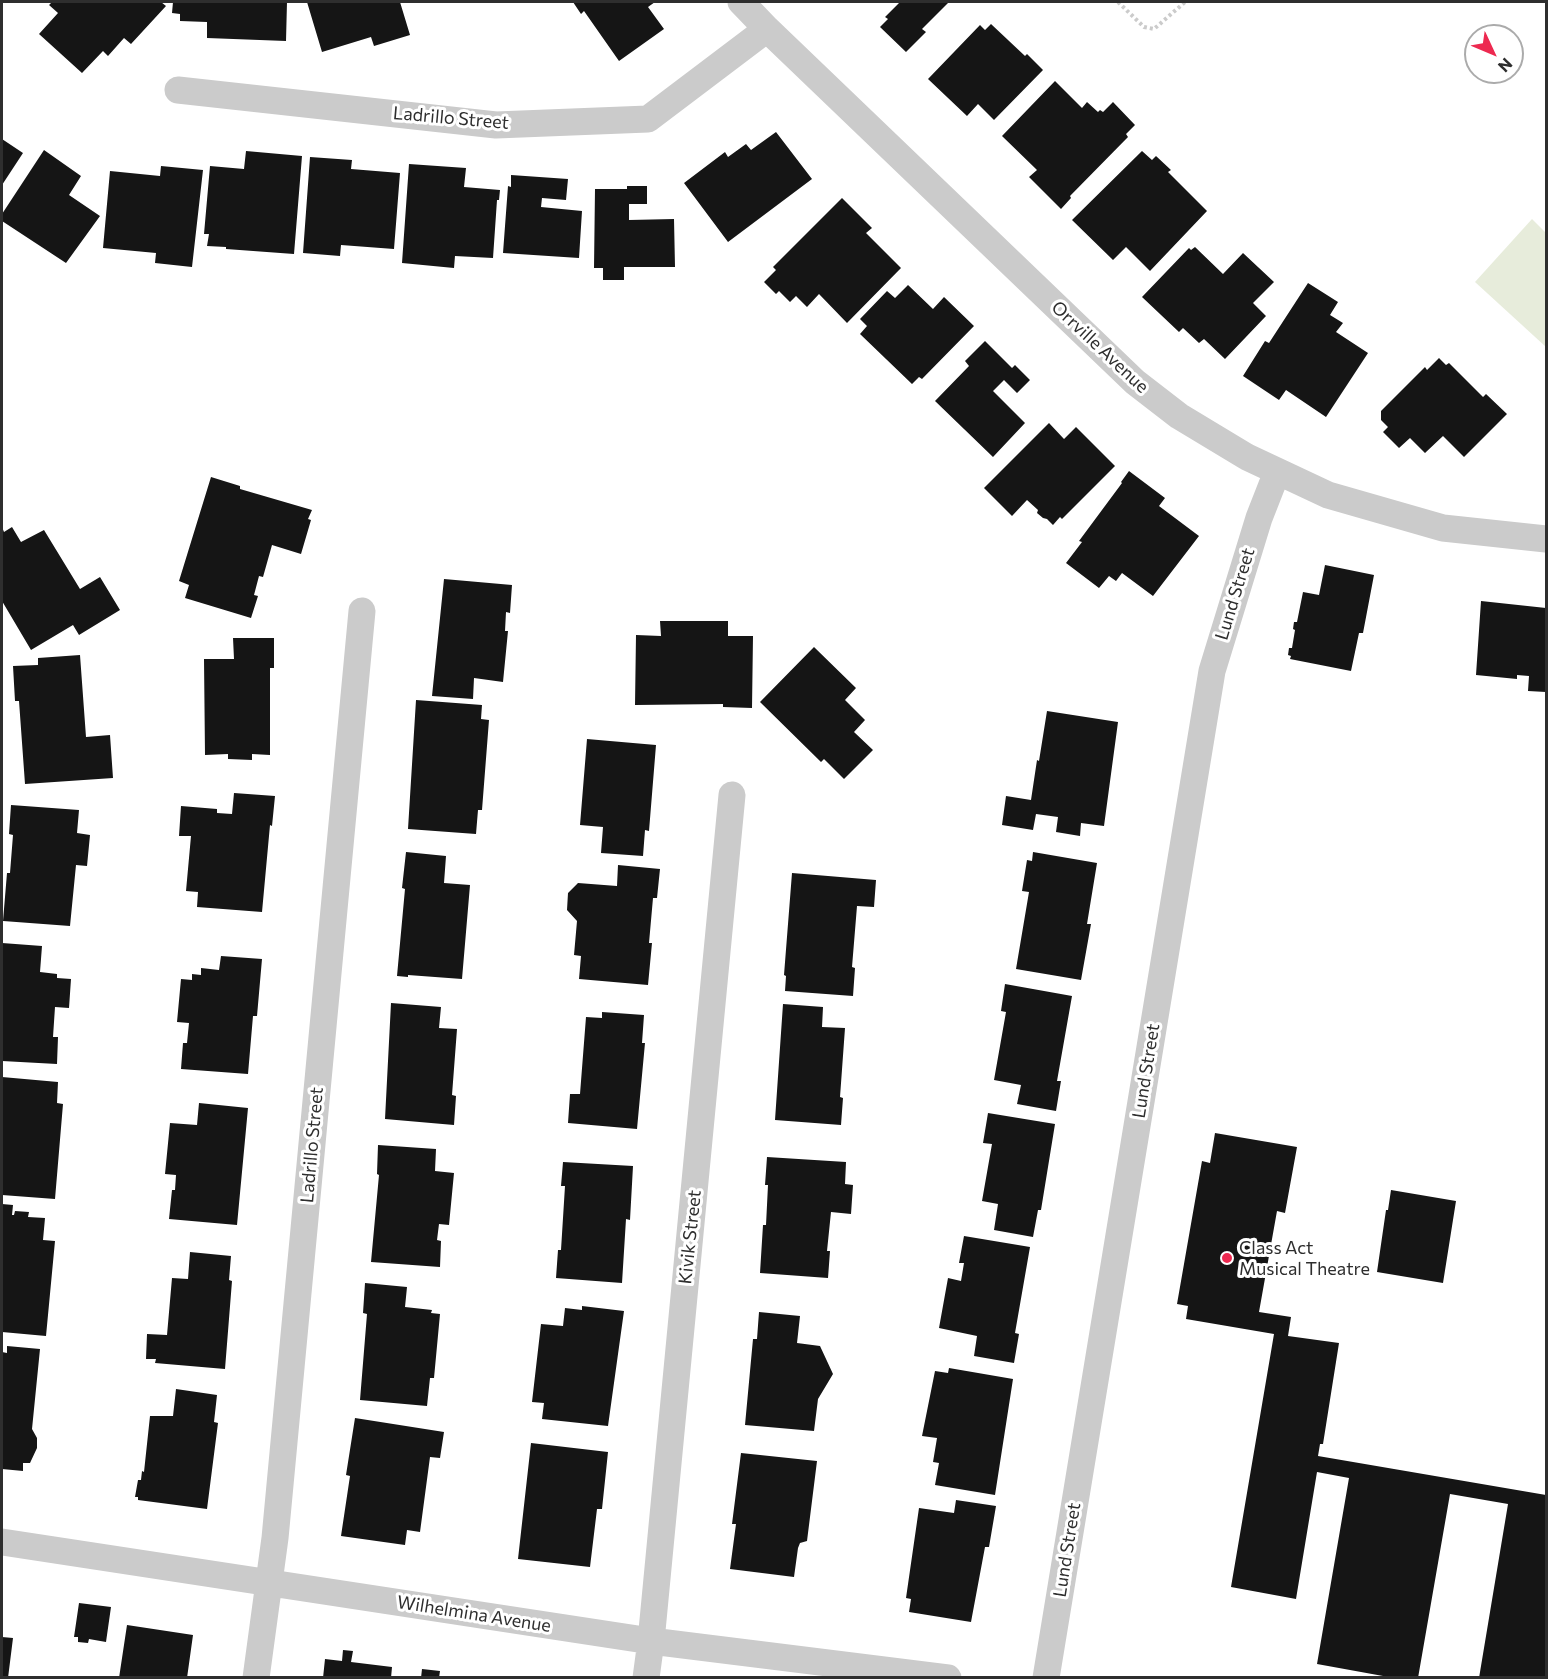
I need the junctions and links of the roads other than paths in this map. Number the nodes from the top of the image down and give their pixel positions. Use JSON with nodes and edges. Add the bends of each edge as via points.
{"nodes":[{"id":1,"x":741,"y":2,"type":"edge"},
{"id":2,"x":766,"y":29,"type":"junction"},
{"id":3,"x":178,"y":90,"type":"dead end"},
{"id":4,"x":1277,"y":472,"type":"junction"},
{"id":5,"x":1546,"y":539,"type":"edge"},
{"id":6,"x":362,"y":611,"type":"dead end"},
{"id":7,"x":732,"y":795,"type":"dead end"},
{"id":8,"x":2,"y":1542,"type":"edge"},
{"id":9,"x":270,"y":1583,"type":"junction"},
{"id":10,"x":651,"y":1641,"type":"junction"},
{"id":11,"x":256,"y":1677,"type":"edge"},
{"id":12,"x":646,"y":1677,"type":"edge"},
{"id":13,"x":948,"y":1677,"type":"edge"},
{"id":14,"x":1046,"y":1677,"type":"edge"}],
"edges":[{"from":1,"to":2,"type":"street","name":"Orrville Avenue"},
{"from":2,"to":3,"type":"street","name":"Ladrillo Street","via":[[648,119],[496,124]]},
{"from":2,"to":4,"type":"street","name":"Orrville Avenue","via":[[1135,382],[1179,416]]},
{"from":4,"to":5,"type":"street","name":"Orrville Avenue","via":[[1328,495],[1443,528]]},
{"from":4,"to":14,"type":"street","name":"Lund Street","via":[[1212,671]]},
{"from":6,"to":9,"type":"street","name":"Ladrillo Street"},
{"from":7,"to":10,"type":"street","name":"Kivik Street"},
{"from":8,"to":9,"type":"street","name":"Wilhelmina Avenue"},
{"from":9,"to":10,"type":"street","name":"Wilhelmina Avenue"},
{"from":9,"to":11,"type":"street","name":"Ladrillo Street"},
{"from":10,"to":12,"type":"street","name":"Kivik Street"},
{"from":10,"to":13,"type":"street","name":"Wilhelmina Avenue"}]}
